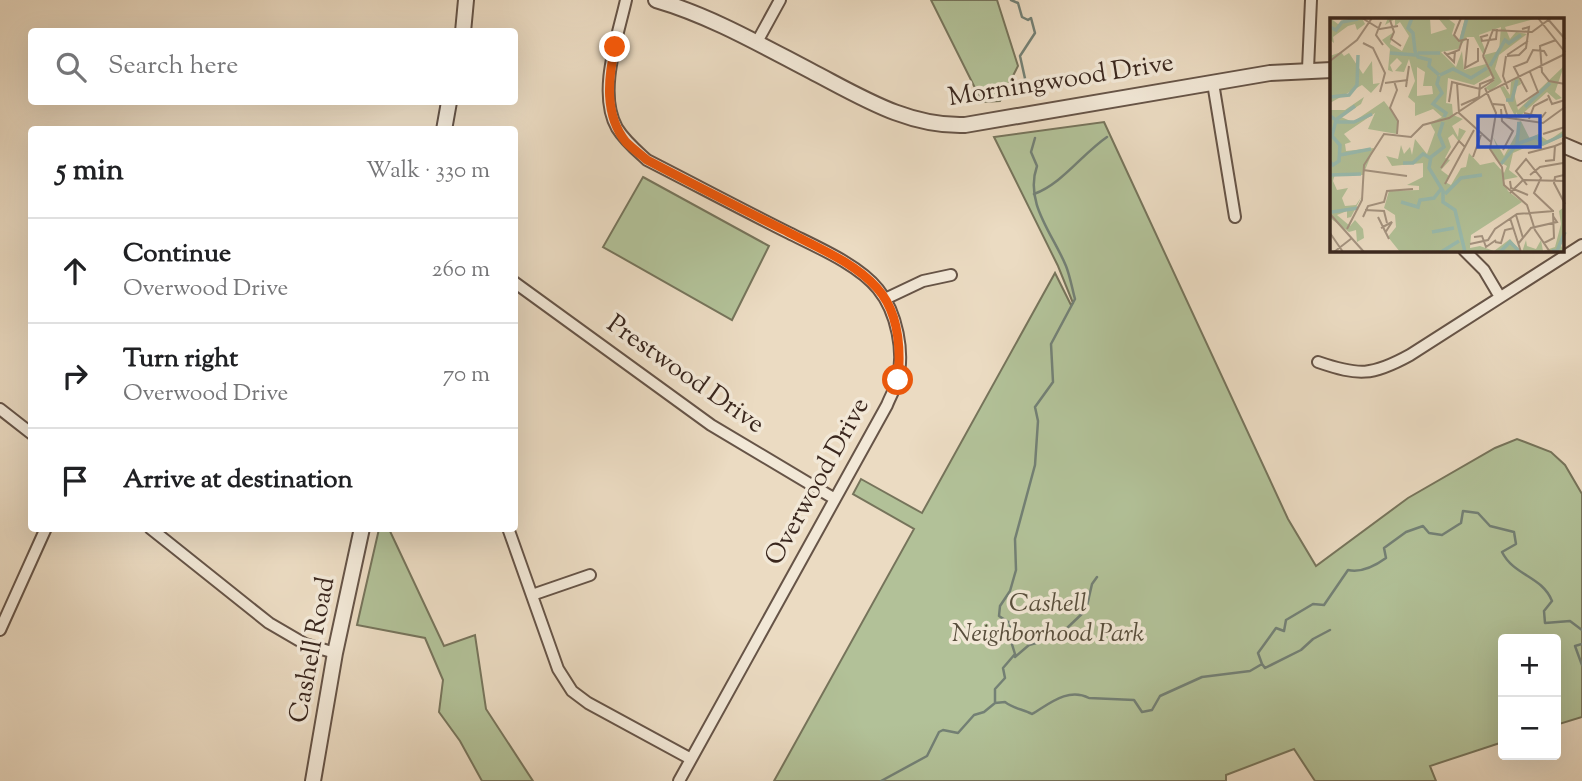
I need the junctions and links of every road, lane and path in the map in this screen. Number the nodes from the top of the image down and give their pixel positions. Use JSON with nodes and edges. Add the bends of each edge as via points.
{"nodes":[{"id":1,"x":466,"y":0,"type":"edge"},
{"id":2,"x":626,"y":0,"type":"edge"},
{"id":3,"x":656,"y":0,"type":"edge"},
{"id":4,"x":780,"y":0,"type":"edge"},
{"id":5,"x":1311,"y":0,"type":"edge"},
{"id":6,"x":463,"y":28,"type":"edge"},
{"id":7,"x":757,"y":42,"type":"junction"},
{"id":8,"x":1308,"y":69,"type":"junction"},
{"id":9,"x":1330,"y":70,"type":"edge"},
{"id":10,"x":1213,"y":83,"type":"junction"},
{"id":11,"x":448,"y":105,"type":"edge"},
{"id":12,"x":445,"y":126,"type":"edge"},
{"id":13,"x":1564,"y":145,"type":"edge"},
{"id":14,"x":1582,"y":153,"type":"edge"},
{"id":15,"x":1235,"y":218,"type":"dead end"},
{"id":16,"x":1582,"y":245,"type":"edge"},
{"id":17,"x":1466,"y":252,"type":"edge"},
{"id":18,"x":951,"y":275,"type":"dead end"},
{"id":19,"x":518,"y":285,"type":"edge"},
{"id":20,"x":1500,"y":297,"type":"junction"},
{"id":21,"x":885,"y":299,"type":"junction"},
{"id":22,"x":1318,"y":362,"type":"dead end"},
{"id":23,"x":0,"y":409,"type":"edge"},
{"id":24,"x":28,"y":431,"type":"edge"},
{"id":25,"x":835,"y":499,"type":"junction"},
{"id":26,"x":44,"y":532,"type":"edge"},
{"id":27,"x":155,"y":532,"type":"edge"},
{"id":28,"x":361,"y":532,"type":"edge"},
{"id":29,"x":509,"y":532,"type":"edge"},
{"id":30,"x":590,"y":575,"type":"dead end"},
{"id":31,"x":532,"y":595,"type":"junction"},
{"id":32,"x":0,"y":630,"type":"edge"},
{"id":33,"x":335,"y":653,"type":"junction"},
{"id":34,"x":691,"y":760,"type":"junction"},
{"id":35,"x":313,"y":781,"type":"edge"},
{"id":36,"x":679,"y":781,"type":"edge"}],
"edges":[{"from":1,"to":6,"type":"street"},
{"from":2,"to":21,"type":"street","name":"Overwood Drive","via":[[610,69],[609,99],[615,125],[626,141],[647,160],[833,256],[865,277]]},
{"from":3,"to":7,"type":"street","name":"Morningwood Drive"},
{"from":4,"to":7,"type":"street"},
{"from":5,"to":8,"type":"street"},
{"from":7,"to":10,"type":"street","name":"Morningwood Drive","via":[[881,108],[947,126]]},
{"from":8,"to":9,"type":"street","name":"Morningwood Drive"},
{"from":8,"to":10,"type":"street","name":"Morningwood Drive"},
{"from":10,"to":15,"type":"street"},
{"from":11,"to":12,"type":"street"},
{"from":13,"to":14,"type":"street"},
{"from":16,"to":20,"type":"street"},
{"from":17,"to":20,"type":"street","via":[[1484,270]]},
{"from":18,"to":21,"type":"street","via":[[923,281]]},
{"from":19,"to":25,"type":"street","name":"Prestwood Drive","via":[[711,425]]},
{"from":20,"to":22,"type":"street","via":[[1385,369],[1350,372]]},
{"from":21,"to":25,"type":"street","name":"Overwood Drive","via":[[898,334],[898,380]]},
{"from":23,"to":24,"type":"street"},
{"from":25,"to":34,"type":"street","name":"Overwood Drive"},
{"from":26,"to":32,"type":"street"},
{"from":27,"to":33,"type":"street","via":[[269,623],[305,644]]},
{"from":28,"to":33,"type":"street","name":"Cashell Road"},
{"from":29,"to":31,"type":"street"},
{"from":30,"to":31,"type":"street"},
{"from":31,"to":34,"type":"street","via":[[558,669],[572,691]]},
{"from":33,"to":35,"type":"street","name":"Cashell Road"},
{"from":34,"to":36,"type":"street","name":"Overwood Drive"}]}
